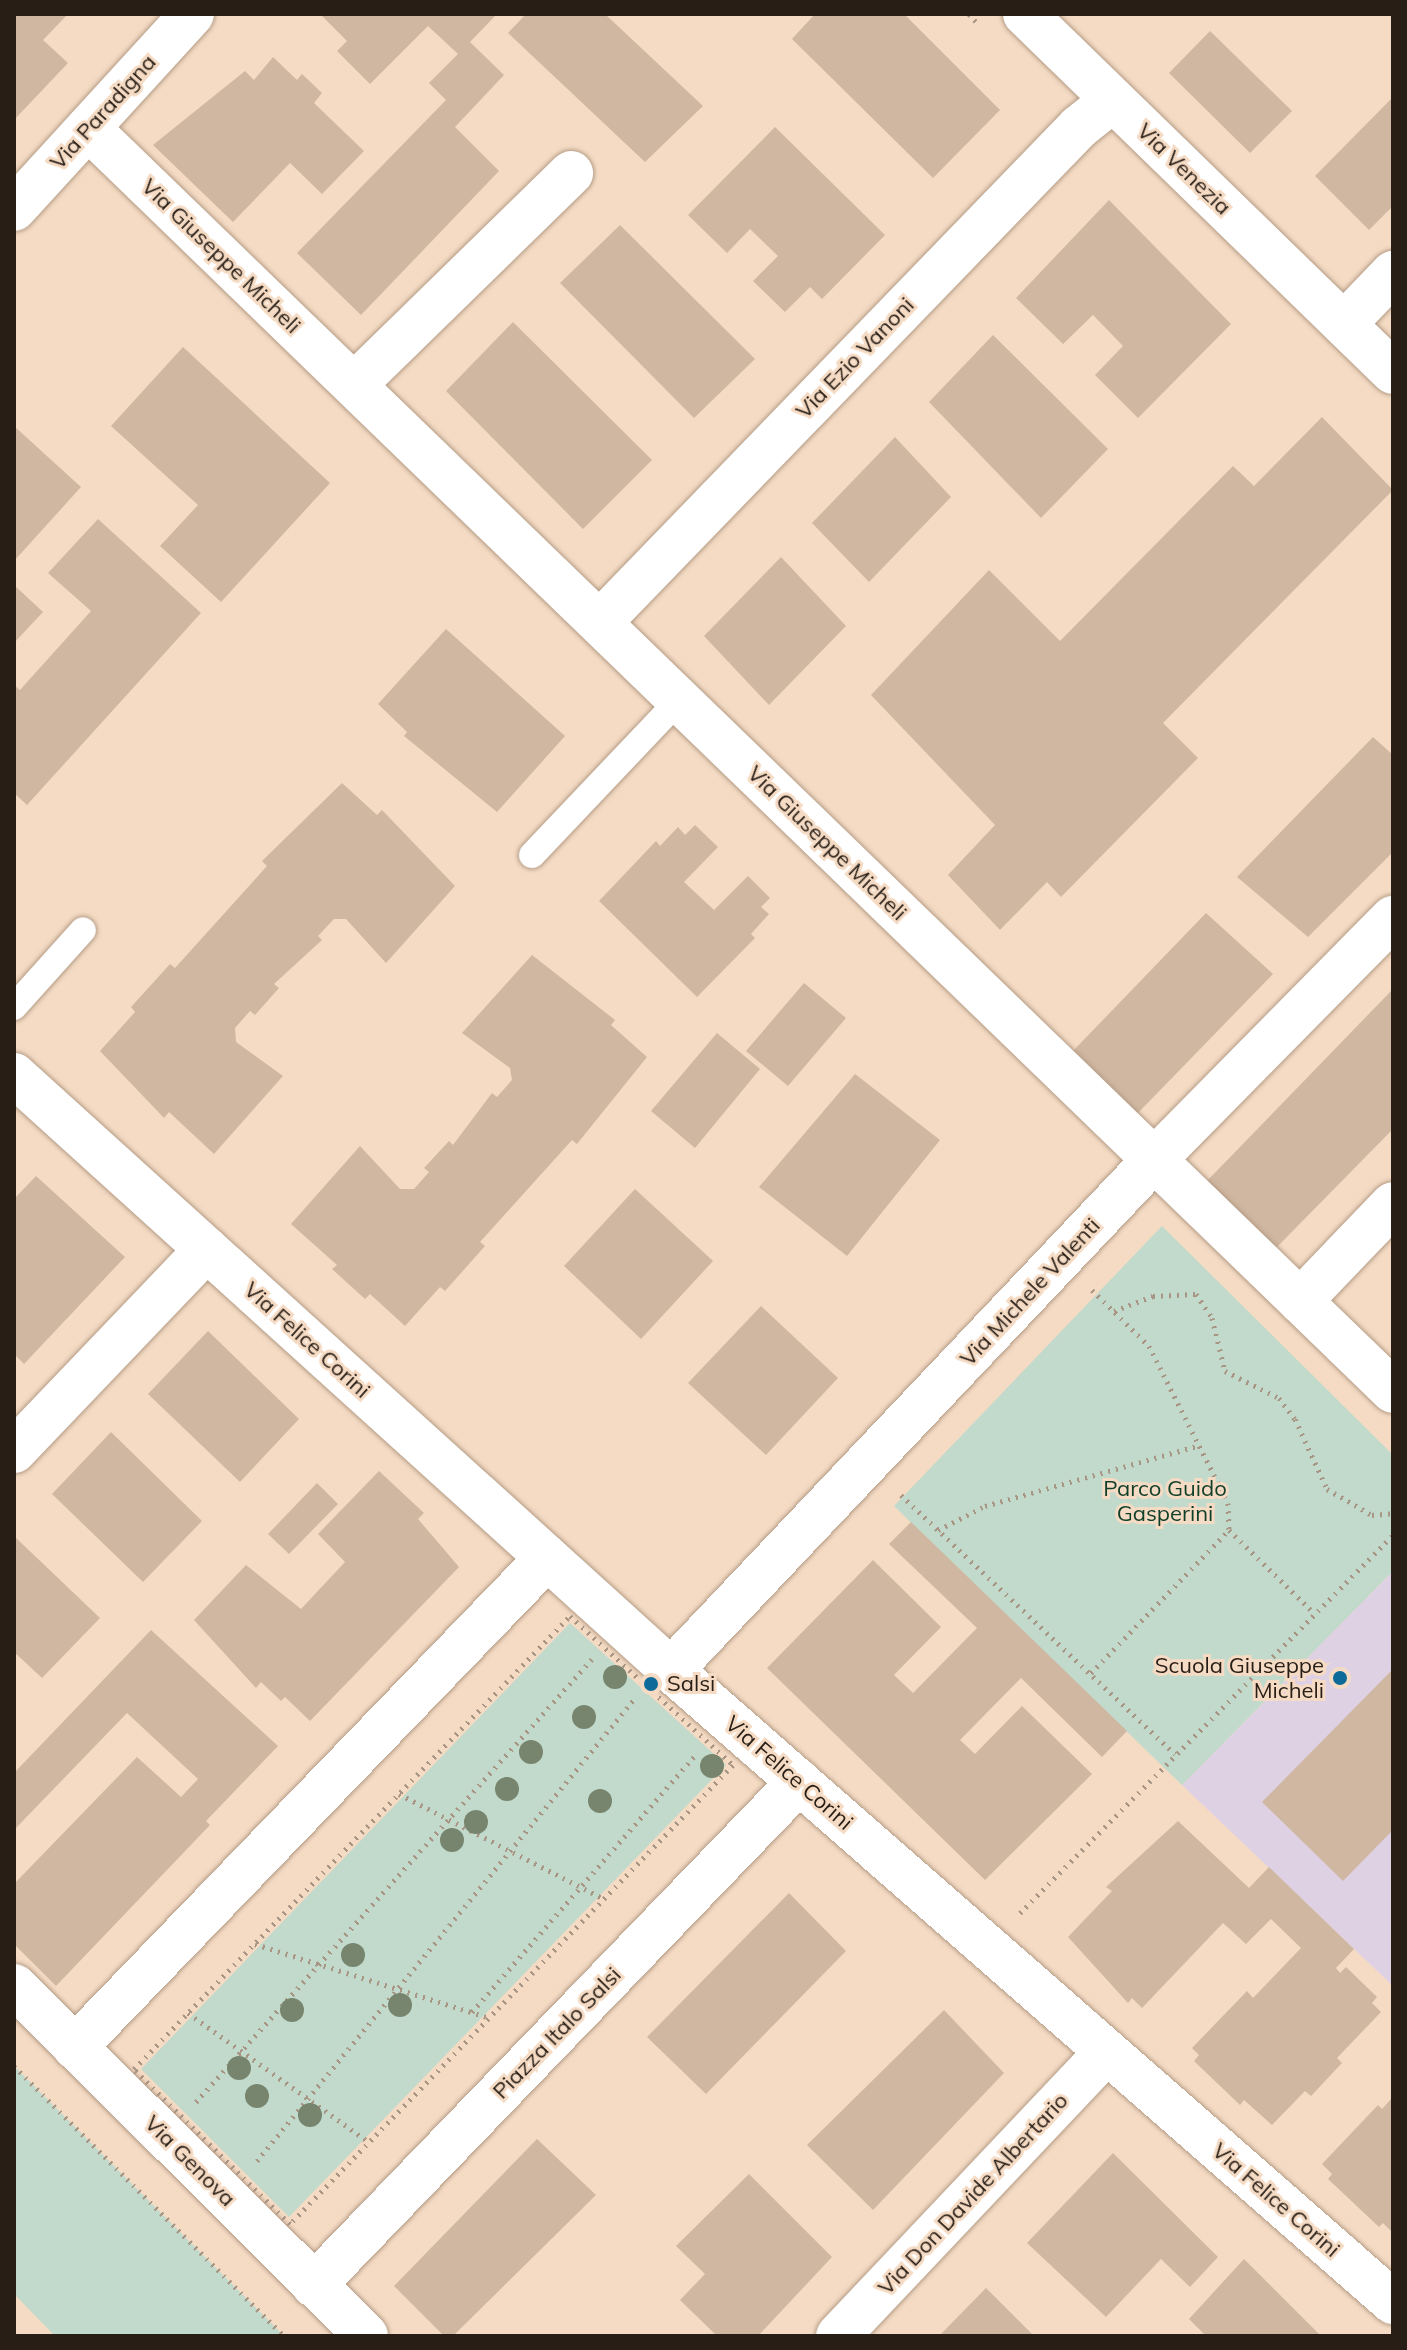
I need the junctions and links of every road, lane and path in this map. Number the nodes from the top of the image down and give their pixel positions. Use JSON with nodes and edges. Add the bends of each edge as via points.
{"nodes":[{"id":1,"x":192,"y":14,"type":"edge"},
{"id":2,"x":1025,"y":14,"type":"edge"},
{"id":3,"x":1113,"y":100,"type":"junction"},
{"id":4,"x":88,"y":128,"type":"junction"},
{"id":5,"x":571,"y":173,"type":"dead end"},
{"id":6,"x":14,"y":209,"type":"edge"},
{"id":7,"x":1393,"y":273,"type":"edge"},
{"id":8,"x":1344,"y":324,"type":"junction"},
{"id":9,"x":1393,"y":372,"type":"edge"},
{"id":10,"x":355,"y":384,"type":"junction"},
{"id":11,"x":601,"y":621,"type":"junction"},
{"id":12,"x":680,"y":699,"type":"junction"},
{"id":13,"x":532,"y":855,"type":"dead end"},
{"id":14,"x":1393,"y":918,"type":"edge"},
{"id":15,"x":83,"y":930,"type":"dead end"},
{"id":16,"x":14,"y":1007,"type":"edge"},
{"id":17,"x":14,"y":1075,"type":"edge"},
{"id":18,"x":1152,"y":1162,"type":"junction"},
{"id":19,"x":1393,"y":1204,"type":"edge"},
{"id":20,"x":207,"y":1249,"type":"junction"},
{"id":21,"x":1085,"y":1283,"type":"dead end"},
{"id":22,"x":1300,"y":1301,"type":"junction"},
{"id":23,"x":1114,"y":1311,"type":"junction"},
{"id":24,"x":1393,"y":1391,"type":"edge"},
{"id":25,"x":1201,"y":1445,"type":"junction"},
{"id":26,"x":14,"y":1451,"type":"edge"},
{"id":27,"x":893,"y":1488,"type":"dead end"},
{"id":28,"x":1393,"y":1513,"type":"edge"},
{"id":29,"x":938,"y":1530,"type":"junction"},
{"id":30,"x":1229,"y":1530,"type":"junction"},
{"id":31,"x":1393,"y":1535,"type":"edge"},
{"id":32,"x":547,"y":1558,"type":"junction"},
{"id":33,"x":1315,"y":1614,"type":"junction"},
{"id":34,"x":604,"y":1647,"type":"junction"},
{"id":35,"x":1091,"y":1673,"type":"junction"},
{"id":36,"x":658,"y":1678,"type":"junction"},
{"id":37,"x":707,"y":1741,"type":"junction"},
{"id":38,"x":1175,"y":1754,"type":"junction"},
{"id":39,"x":799,"y":1782,"type":"junction"},
{"id":40,"x":399,"y":1794,"type":"junction"},
{"id":41,"x":449,"y":1819,"type":"junction"},
{"id":42,"x":510,"y":1851,"type":"junction"},
{"id":43,"x":580,"y":1887,"type":"junction"},
{"id":44,"x":604,"y":1899,"type":"junction"},
{"id":45,"x":255,"y":1944,"type":"junction"},
{"id":46,"x":987,"y":1947,"type":"junction"},
{"id":47,"x":318,"y":1964,"type":"junction"},
{"id":48,"x":14,"y":1986,"type":"edge"},
{"id":49,"x":397,"y":1989,"type":"junction"},
{"id":50,"x":472,"y":2012,"type":"junction"},
{"id":51,"x":188,"y":2013,"type":"junction"},
{"id":52,"x":489,"y":2018,"type":"junction"},
{"id":53,"x":75,"y":2047,"type":"junction"},
{"id":54,"x":241,"y":2051,"type":"junction"},
{"id":55,"x":1107,"y":2052,"type":"junction"},
{"id":56,"x":14,"y":2066,"type":"edge"},
{"id":57,"x":308,"y":2098,"type":"junction"},
{"id":58,"x":182,"y":2117,"type":"junction"},
{"id":59,"x":369,"y":2142,"type":"junction"},
{"id":60,"x":243,"y":2178,"type":"junction"},
{"id":61,"x":314,"y":2285,"type":"junction"},
{"id":62,"x":1393,"y":2302,"type":"edge"},
{"id":63,"x":284,"y":2336,"type":"edge"},
{"id":64,"x":366,"y":2336,"type":"edge"},
{"id":65,"x":838,"y":2336,"type":"edge"}],
"edges":[{"from":1,"to":4,"type":"street","name":"Via Paradigna"},
{"from":2,"to":3,"type":"street","name":"Via Venezia"},
{"from":3,"to":8,"type":"street","name":"Via Venezia"},
{"from":3,"to":11,"type":"street","name":"Via Ezio Vanoni","via":[[1068,139]]},
{"from":4,"to":6,"type":"street","name":"Via Paradigna"},
{"from":4,"to":10,"type":"street","name":"Via Giuseppe Micheli"},
{"from":5,"to":10,"type":"street"},
{"from":7,"to":8,"type":"street"},
{"from":8,"to":9,"type":"street","name":"Via Venezia"},
{"from":10,"to":11,"type":"street","name":"Via Giuseppe Micheli"},
{"from":11,"to":12,"type":"street","name":"Via Giuseppe Micheli"},
{"from":12,"to":13,"type":"lane"},
{"from":12,"to":18,"type":"street","name":"Via Giuseppe Micheli"},
{"from":14,"to":18,"type":"street","name":"Via Michele Valenti"},
{"from":15,"to":16,"type":"lane"},
{"from":17,"to":20,"type":"street","name":"Via Felice Corini"},
{"from":18,"to":22,"type":"street","name":"Via Giuseppe Micheli"},
{"from":18,"to":36,"type":"street","name":"Via Michele Valenti"},
{"from":19,"to":22,"type":"street"},
{"from":20,"to":26,"type":"street"},
{"from":20,"to":32,"type":"street","name":"Via Felice Corini"},
{"from":21,"to":23,"type":"path"},
{"from":22,"to":24,"type":"street","name":"Via Giuseppe Micheli"},
{"from":23,"to":25,"type":"path","via":[[1149,1346]]},
{"from":23,"to":28,"type":"path","via":[[1153,1296],[1196,1294],[1212,1318],[1225,1371],[1279,1398],[1295,1419],[1327,1489],[1372,1515]]},
{"from":25,"to":29,"type":"path","via":[[985,1506]]},
{"from":25,"to":30,"type":"path","via":[[1228,1503]]},
{"from":27,"to":29,"type":"path"},
{"from":29,"to":35,"type":"path"},
{"from":30,"to":33,"type":"path"},
{"from":30,"to":35,"type":"path"},
{"from":31,"to":33,"type":"path"},
{"from":32,"to":36,"type":"street","name":"Via Felice Corini"},
{"from":32,"to":53,"type":"street"},
{"from":33,"to":38,"type":"path"},
{"from":34,"to":36,"type":"path"},
{"from":34,"to":40,"type":"path","via":[[570,1616]]},
{"from":34,"to":41,"type":"path"},
{"from":35,"to":38,"type":"path"},
{"from":36,"to":37,"type":"path"},
{"from":36,"to":39,"type":"street","name":"Via Felice Corini"},
{"from":36,"to":42,"type":"path"},
{"from":37,"to":43,"type":"path"},
{"from":37,"to":44,"type":"path","via":[[733,1765]]},
{"from":38,"to":46,"type":"path"},
{"from":39,"to":46,"type":"street","name":"Via Felice Corini"},
{"from":39,"to":61,"type":"street","name":"Piazza Italo Salsi"},
{"from":40,"to":41,"type":"path"},
{"from":40,"to":45,"type":"path"},
{"from":41,"to":42,"type":"path"},
{"from":41,"to":47,"type":"path"},
{"from":42,"to":43,"type":"path"},
{"from":42,"to":49,"type":"path"},
{"from":43,"to":44,"type":"path"},
{"from":43,"to":50,"type":"path"},
{"from":44,"to":52,"type":"path"},
{"from":45,"to":47,"type":"path"},
{"from":45,"to":51,"type":"path"},
{"from":46,"to":55,"type":"street","name":"Via Felice Corini"},
{"from":47,"to":49,"type":"path"},
{"from":47,"to":54,"type":"path"},
{"from":48,"to":53,"type":"street","name":"Via Genova"},
{"from":49,"to":50,"type":"path"},
{"from":49,"to":57,"type":"path"},
{"from":50,"to":52,"type":"path"},
{"from":51,"to":54,"type":"path"},
{"from":51,"to":58,"type":"path","via":[[134,2069]]},
{"from":52,"to":59,"type":"path"},
{"from":53,"to":61,"type":"street","name":"Via Genova"},
{"from":54,"to":57,"type":"path"},
{"from":54,"to":58,"type":"path"},
{"from":55,"to":62,"type":"street","name":"Via Felice Corini"},
{"from":55,"to":65,"type":"street","name":"Via Don Davide Albertario"},
{"from":56,"to":63,"type":"path"},
{"from":57,"to":59,"type":"path"},
{"from":57,"to":60,"type":"path"},
{"from":58,"to":60,"type":"path"},
{"from":59,"to":60,"type":"path","via":[[290,2224]]},
{"from":61,"to":64,"type":"street","name":"Via Genova"}]}
